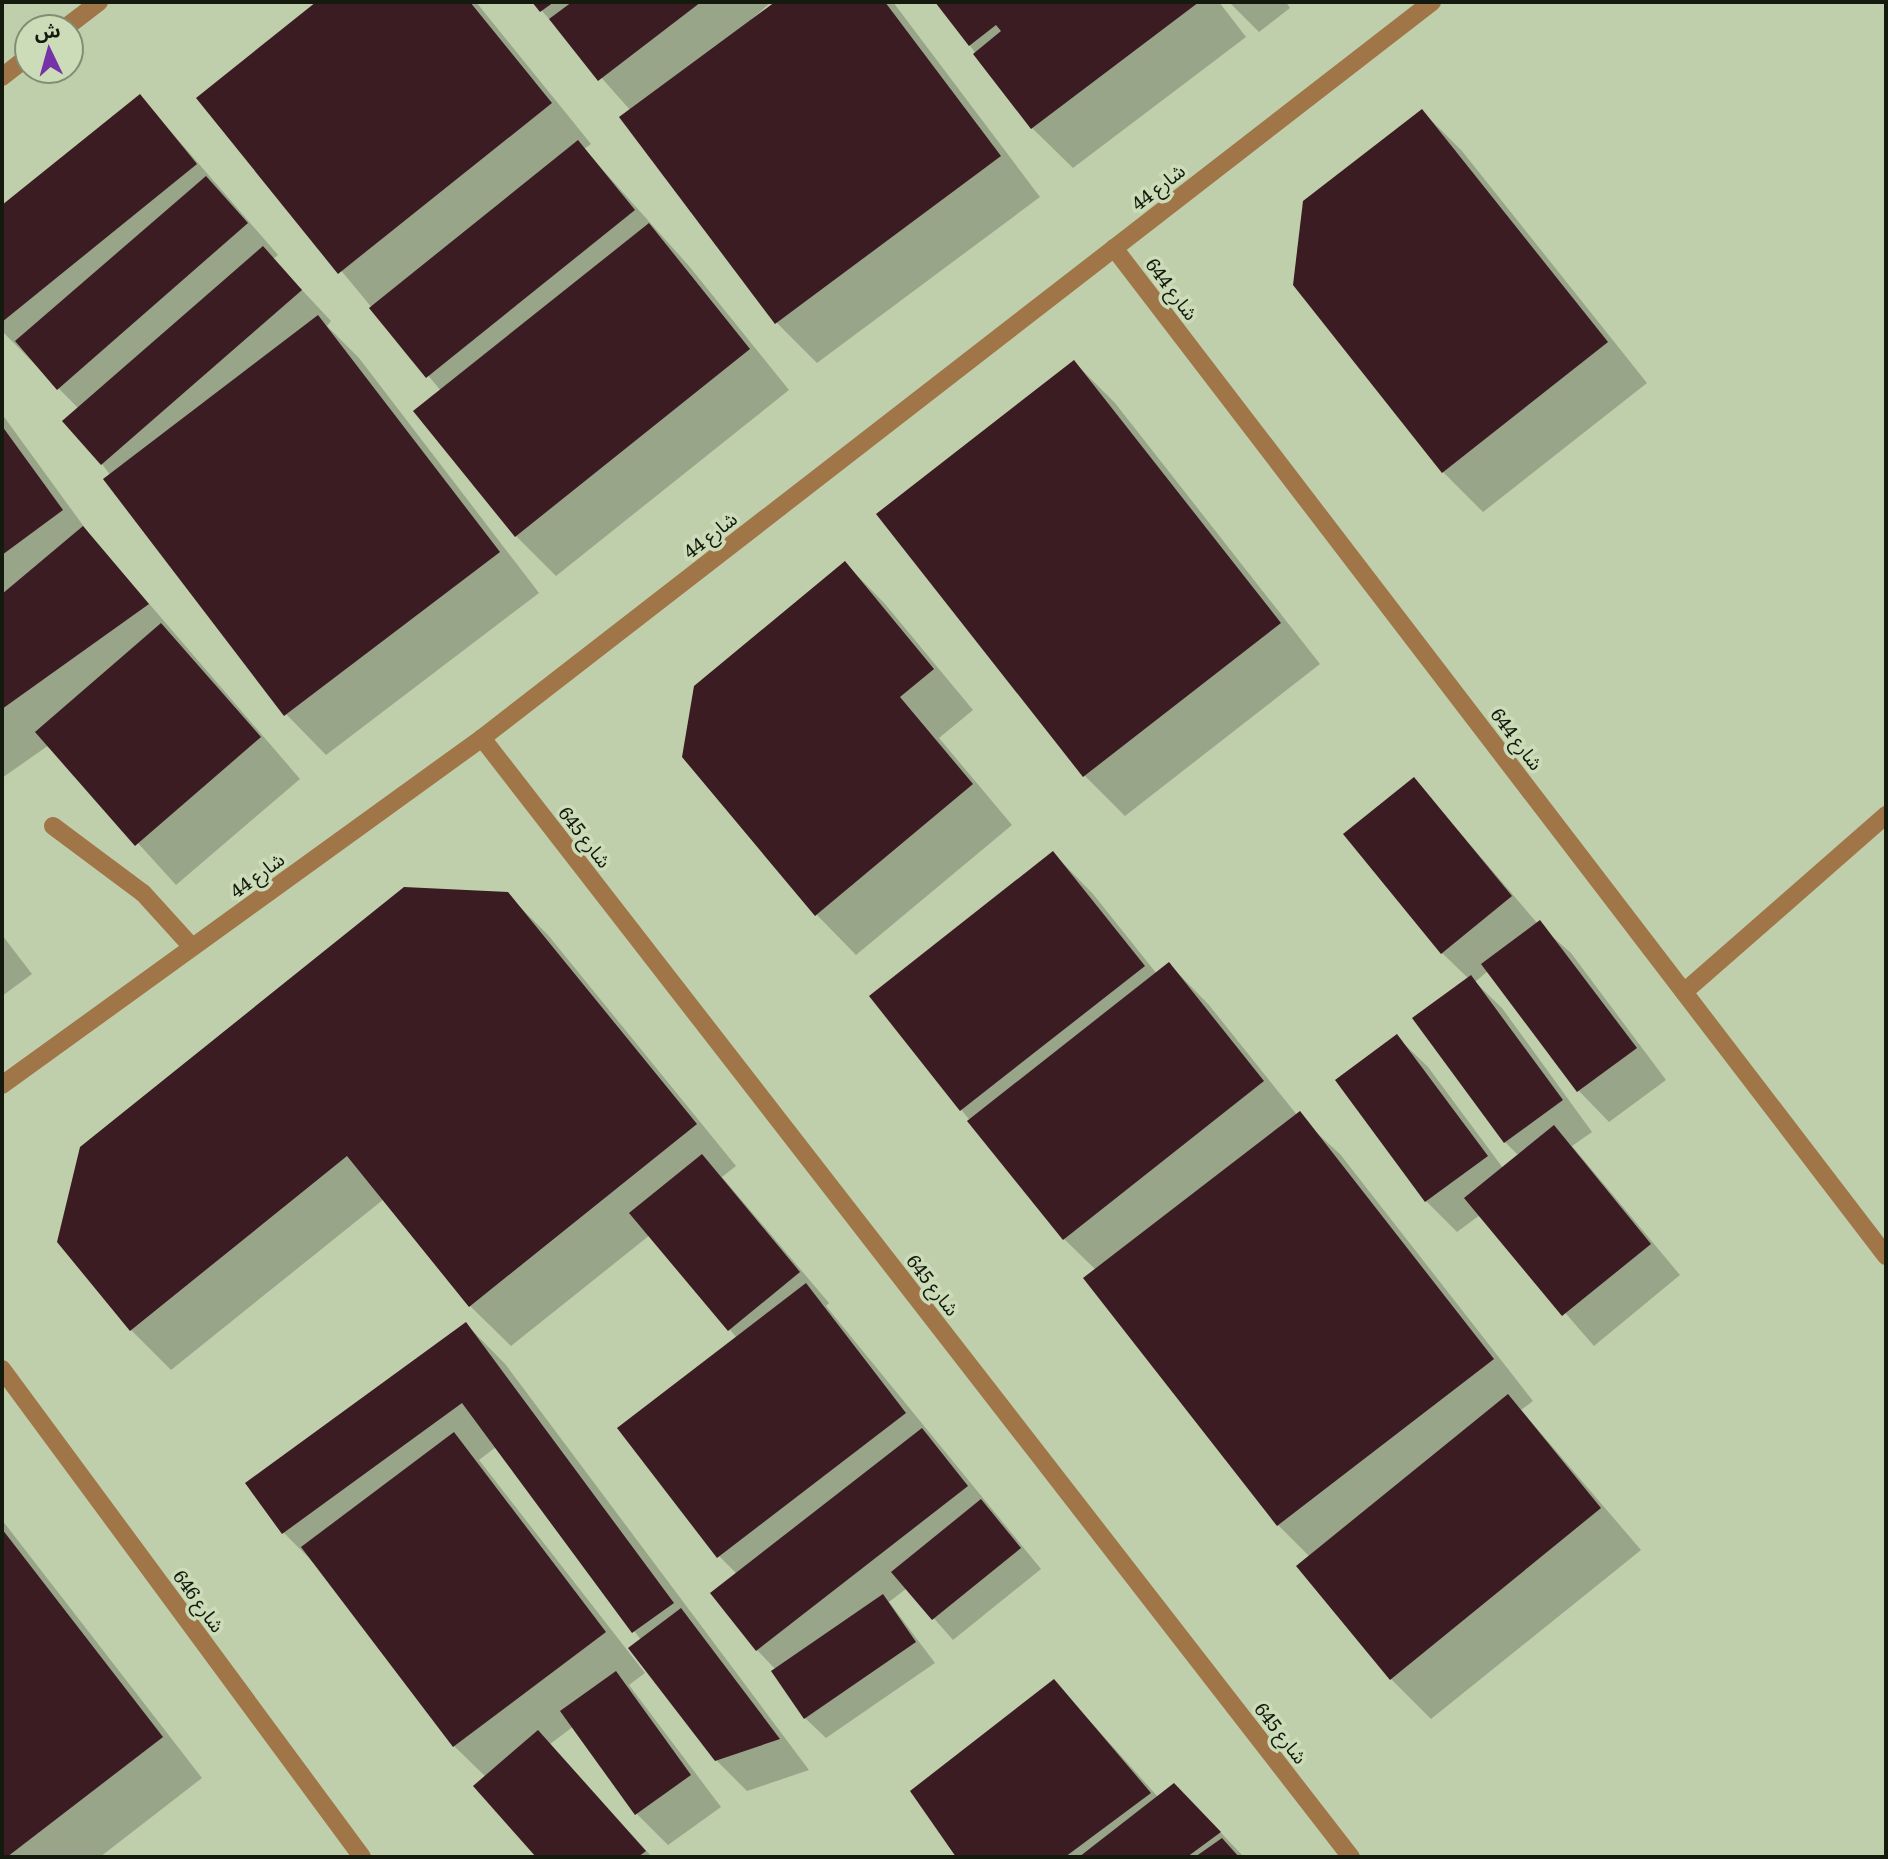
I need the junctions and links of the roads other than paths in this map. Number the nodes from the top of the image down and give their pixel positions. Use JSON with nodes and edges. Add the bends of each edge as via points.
{"nodes":[{"id":1,"x":99,"y":2,"type":"edge"},
{"id":2,"x":1432,"y":2,"type":"edge"},
{"id":3,"x":83,"y":14,"type":"edge"},
{"id":4,"x":1114,"y":248,"type":"junction"},
{"id":5,"x":482,"y":738,"type":"junction"},
{"id":6,"x":1886,"y":815,"type":"edge"},
{"id":7,"x":53,"y":826,"type":"dead end"},
{"id":8,"x":192,"y":947,"type":"junction"},
{"id":9,"x":1684,"y":992,"type":"junction"},
{"id":10,"x":2,"y":1085,"type":"edge"},
{"id":11,"x":1886,"y":1256,"type":"edge"},
{"id":12,"x":2,"y":1369,"type":"edge"},
{"id":13,"x":362,"y":1857,"type":"edge"},
{"id":14,"x":1351,"y":1857,"type":"edge"}],
"edges":[{"from":1,"to":3,"type":"street"},
{"from":2,"to":4,"type":"street","name":"شارع 44"},
{"from":4,"to":5,"type":"street","name":"شارع 44"},
{"from":4,"to":9,"type":"street","name":"شارع 644"},
{"from":5,"to":8,"type":"street","name":"شارع 44"},
{"from":5,"to":14,"type":"street","name":"شارع 645"},
{"from":6,"to":9,"type":"street"},
{"from":7,"to":8,"type":"street","via":[[143,893]]},
{"from":8,"to":10,"type":"street","name":"شارع 44"},
{"from":9,"to":11,"type":"street","name":"شارع 644"},
{"from":12,"to":13,"type":"street","name":"شارع 646"}]}
